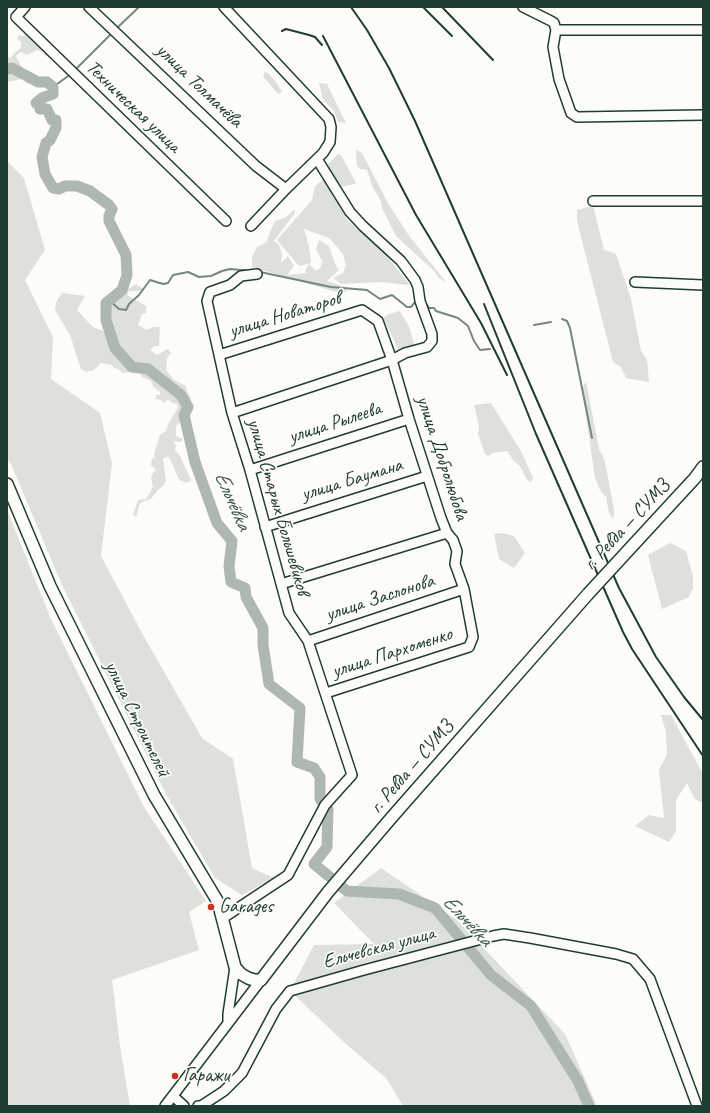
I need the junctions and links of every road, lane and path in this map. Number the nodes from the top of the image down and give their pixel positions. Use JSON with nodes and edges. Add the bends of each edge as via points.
{"nodes":[{"id":1,"x":24,"y":7,"type":"edge"},
{"id":2,"x":89,"y":7,"type":"edge"},
{"id":3,"x":224,"y":7,"type":"edge"},
{"id":4,"x":523,"y":7,"type":"edge"},
{"id":5,"x":556,"y":30,"type":"junction"},
{"id":6,"x":703,"y":30,"type":"edge"},
{"id":7,"x":703,"y":115,"type":"edge"},
{"id":8,"x":317,"y":159,"type":"junction"},
{"id":9,"x":286,"y":189,"type":"junction"},
{"id":10,"x":593,"y":201,"type":"dead end"},
{"id":11,"x":703,"y":201,"type":"edge"},
{"id":12,"x":226,"y":221,"type":"dead end"},
{"id":13,"x":251,"y":226,"type":"dead end"},
{"id":14,"x":257,"y":274,"type":"dead end"},
{"id":15,"x":635,"y":282,"type":"dead end"},
{"id":16,"x":703,"y":285,"type":"edge"},
{"id":17,"x":362,"y":310,"type":"joint"},
{"id":18,"x":218,"y":355,"type":"junction"},
{"id":19,"x":392,"y":360,"type":"junction"},
{"id":20,"x":232,"y":413,"type":"junction"},
{"id":21,"x":408,"y":419,"type":"junction"},
{"id":22,"x":703,"y":467,"type":"edge"},
{"id":23,"x":250,"y":470,"type":"junction"},
{"id":24,"x":427,"y":476,"type":"junction"},
{"id":25,"x":7,"y":484,"type":"edge"},
{"id":26,"x":265,"y":527,"type":"junction"},
{"id":27,"x":447,"y":533,"type":"junction"},
{"id":28,"x":282,"y":584,"type":"junction"},
{"id":29,"x":464,"y":589,"type":"junction"},
{"id":30,"x":308,"y":641,"type":"junction"},
{"id":31,"x":469,"y":647,"type":"joint"},
{"id":32,"x":326,"y":693,"type":"junction"},
{"id":33,"x":223,"y":918,"type":"junction"},
{"id":34,"x":235,"y":967,"type":"junction"},
{"id":35,"x":261,"y":980,"type":"junction"},
{"id":36,"x":228,"y":1022,"type":"junction"},
{"id":37,"x":173,"y":1096,"type":"junction"},
{"id":38,"x":165,"y":1106,"type":"edge"},
{"id":39,"x":184,"y":1106,"type":"edge"},
{"id":40,"x":198,"y":1106,"type":"edge"},
{"id":41,"x":697,"y":1106,"type":"edge"}],
"edges":[{"from":1,"to":12,"type":"street","name":"Техническая улица","via":[[16,17]]},
{"from":2,"to":9,"type":"street","name":"улица Толмачёва","via":[[256,166]]},
{"from":3,"to":8,"type":"street","via":[[329,120],[330,142]]},
{"from":4,"to":5,"type":"street","via":[[554,23]]},
{"from":5,"to":6,"type":"street"},
{"from":5,"to":7,"type":"street","via":[[553,47],[559,79],[571,113],[577,117]]},
{"from":8,"to":9,"type":"street"},
{"from":8,"to":19,"type":"street","via":[[350,212],[401,261],[417,284],[418,297],[432,334],[432,341],[427,347],[405,353]]},
{"from":9,"to":13,"type":"street"},
{"from":10,"to":11,"type":"street"},
{"from":14,"to":18,"type":"street","name":"улица Старых Большевиков","via":[[242,276],[208,295]]},
{"from":15,"to":16,"type":"street"},
{"from":17,"to":18,"type":"street","name":"улица Новаторов"},
{"from":17,"to":19,"type":"street","name":"улица Добролюбова","via":[[378,321]]},
{"from":18,"to":20,"type":"street","name":"улица Старых Большевиков"},
{"from":19,"to":20,"type":"street"},
{"from":19,"to":21,"type":"street","name":"улица Добролюбова"},
{"from":20,"to":23,"type":"street","name":"улица Старых Большевиков"},
{"from":21,"to":23,"type":"street","name":"улица Рылеева"},
{"from":21,"to":24,"type":"street","name":"улица Добролюбова"},
{"from":22,"to":35,"type":"main road","name":"г. Ревда — СУМЗ","bridge":true,"via":[[392,817],[338,880]]},
{"from":23,"to":26,"type":"street","name":"улица Старых Большевиков"},
{"from":24,"to":26,"type":"street","name":"улица Баумана"},
{"from":24,"to":27,"type":"street","name":"улица Добролюбова"},
{"from":25,"to":33,"type":"main road","name":"улица Строителей","via":[[50,586],[154,795],[218,902]]},
{"from":26,"to":28,"type":"street","name":"улица Старых Большевиков"},
{"from":27,"to":28,"type":"street"},
{"from":27,"to":29,"type":"street","name":"улица Добролюбова","via":[[457,551],[455,564]]},
{"from":28,"to":30,"type":"street","name":"улица Старых Большевиков","via":[[289,613]]},
{"from":29,"to":30,"type":"street","name":"улица Заслонова"},
{"from":29,"to":31,"type":"street","name":"улица Добролюбова","via":[[473,637]]},
{"from":30,"to":32,"type":"street","name":"улица Старых Большевиков"},
{"from":31,"to":32,"type":"street","name":"улица Пархоменко"},
{"from":32,"to":33,"type":"street","name":"улица Старых Большевиков","via":[[352,775],[325,805],[288,875]]},
{"from":33,"to":34,"type":"main road","name":"улица Строителей"},
{"from":34,"to":35,"type":"main road","via":[[248,978]]},
{"from":34,"to":36,"type":"street","name":"улица Строителей"},
{"from":35,"to":36,"type":"street","name":"г. Ревда — СУМЗ"},
{"from":36,"to":37,"type":"street","name":"г. Ревда — СУМЗ"},
{"from":37,"to":38,"type":"street","name":"г. Ревда — СУМЗ"},
{"from":37,"to":39,"type":"street"},
{"from":40,"to":41,"type":"street","name":"Ельчевская улица","via":[[224,1091],[242,1073],[276,1009],[290,991],[504,934],[633,959],[650,979]]}]}
